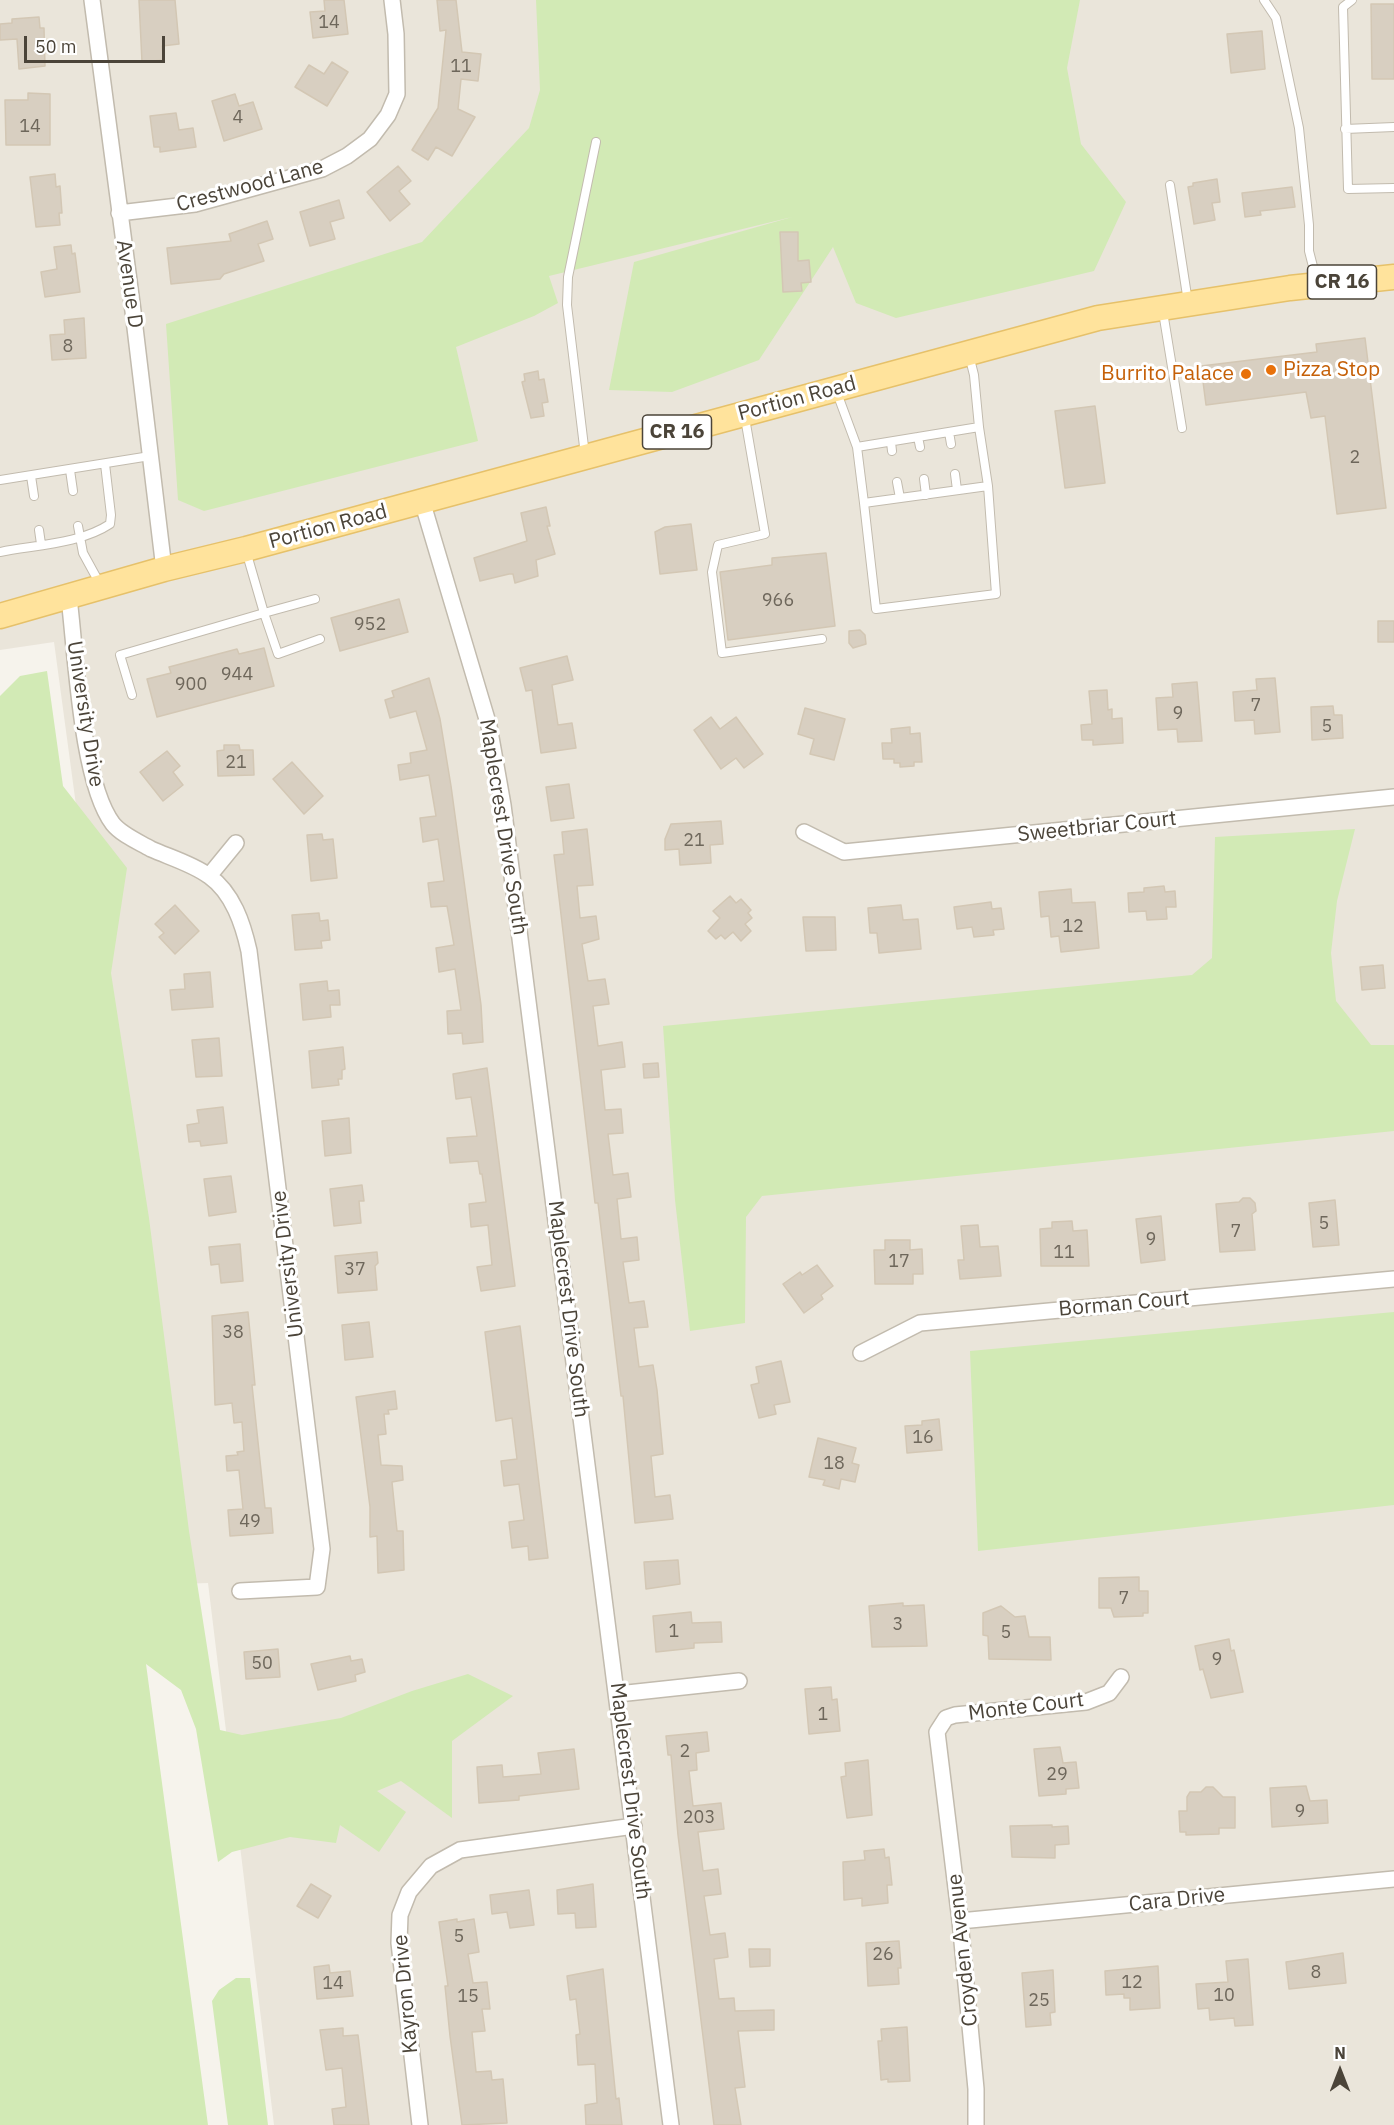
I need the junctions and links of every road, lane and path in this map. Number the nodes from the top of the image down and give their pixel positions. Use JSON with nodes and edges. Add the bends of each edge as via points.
{"nodes":[{"id":1,"x":92,"y":0,"type":"edge"},
{"id":2,"x":392,"y":0,"type":"edge"},
{"id":3,"x":1264,"y":0,"type":"edge"},
{"id":4,"x":1352,"y":0,"type":"edge"},
{"id":5,"x":1394,"y":127,"type":"edge"},
{"id":6,"x":1345,"y":129,"type":"junction"},
{"id":7,"x":596,"y":142,"type":"dead end"},
{"id":8,"x":1170,"y":185,"type":"dead end"},
{"id":9,"x":1394,"y":188,"type":"edge"},
{"id":10,"x":119,"y":213,"type":"junction"},
{"id":11,"x":1394,"y":277,"type":"edge"},
{"id":12,"x":1317,"y":284,"type":"junction"},
{"id":13,"x":1189,"y":303,"type":"junction"},
{"id":14,"x":1162,"y":308,"type":"junction"},
{"id":15,"x":968,"y":353,"type":"junction"},
{"id":16,"x":836,"y":389,"type":"junction"},
{"id":17,"x":744,"y":414,"type":"junction"},
{"id":18,"x":979,"y":427,"type":"junction"},
{"id":19,"x":1182,"y":428,"type":"dead end"},
{"id":20,"x":949,"y":432,"type":"junction"},
{"id":21,"x":918,"y":437,"type":"junction"},
{"id":22,"x":891,"y":442,"type":"junction"},
{"id":23,"x":951,"y":444,"type":"dead end"},
{"id":24,"x":857,"y":447,"type":"junction"},
{"id":25,"x":920,"y":447,"type":"dead end"},
{"id":26,"x":892,"y":451,"type":"dead end"},
{"id":27,"x":150,"y":456,"type":"junction"},
{"id":28,"x":585,"y":456,"type":"junction"},
{"id":29,"x":105,"y":464,"type":"junction"},
{"id":30,"x":70,"y":470,"type":"junction"},
{"id":31,"x":955,"y":474,"type":"dead end"},
{"id":32,"x":31,"y":476,"type":"junction"},
{"id":33,"x":924,"y":479,"type":"dead end"},
{"id":34,"x":0,"y":480,"type":"edge"},
{"id":35,"x":897,"y":482,"type":"dead end"},
{"id":36,"x":988,"y":486,"type":"junction"},
{"id":37,"x":957,"y":490,"type":"junction"},
{"id":38,"x":74,"y":492,"type":"dead end"},
{"id":39,"x":926,"y":495,"type":"junction"},
{"id":40,"x":34,"y":496,"type":"dead end"},
{"id":41,"x":900,"y":498,"type":"junction"},
{"id":42,"x":422,"y":501,"type":"junction"},
{"id":43,"x":864,"y":503,"type":"junction"},
{"id":44,"x":78,"y":526,"type":"dead end"},
{"id":45,"x":39,"y":530,"type":"dead end"},
{"id":46,"x":80,"y":536,"type":"junction"},
{"id":47,"x":41,"y":544,"type":"junction"},
{"id":48,"x":246,"y":549,"type":"junction"},
{"id":49,"x":0,"y":552,"type":"edge"},
{"id":50,"x":164,"y":569,"type":"junction"},
{"id":51,"x":102,"y":588,"type":"junction"},
{"id":52,"x":69,"y":598,"type":"junction"},
{"id":53,"x":315,"y":599,"type":"dead end"},
{"id":54,"x":264,"y":613,"type":"junction"},
{"id":55,"x":0,"y":616,"type":"edge"},
{"id":56,"x":320,"y":639,"type":"dead end"},
{"id":57,"x":822,"y":639,"type":"dead end"},
{"id":58,"x":132,"y":695,"type":"dead end"},
{"id":59,"x":1394,"y":797,"type":"edge"},
{"id":60,"x":804,"y":832,"type":"dead end"},
{"id":61,"x":236,"y":843,"type":"dead end"},
{"id":62,"x":209,"y":876,"type":"junction"},
{"id":63,"x":1394,"y":1279,"type":"edge"},
{"id":64,"x":861,"y":1353,"type":"dead end"},
{"id":65,"x":240,"y":1591,"type":"dead end"},
{"id":66,"x":1121,"y":1677,"type":"dead end"},
{"id":67,"x":739,"y":1681,"type":"dead end"},
{"id":68,"x":618,"y":1694,"type":"junction"},
{"id":69,"x":944,"y":1775,"type":"joint"},
{"id":70,"x":634,"y":1826,"type":"junction"},
{"id":71,"x":1394,"y":1879,"type":"edge"},
{"id":72,"x":960,"y":1921,"type":"junction"},
{"id":73,"x":420,"y":2125,"type":"edge"},
{"id":74,"x":671,"y":2125,"type":"edge"},
{"id":75,"x":976,"y":2125,"type":"edge"}],
"edges":[{"from":1,"to":10,"type":"street","name":"Avenue D"},
{"from":2,"to":10,"type":"street","name":"Crestwood Lane","via":[[397,94],[388,115],[370,139],[322,169],[195,204]]},
{"from":3,"to":12,"type":"lane","via":[[1276,18],[1299,128],[1309,251]]},
{"from":4,"to":6,"type":"lane","via":[[1343,7]]},
{"from":5,"to":6,"type":"lane"},
{"from":6,"to":9,"type":"lane","via":[[1348,189]]},
{"from":7,"to":28,"type":"lane","via":[[568,277],[567,305]]},
{"from":8,"to":13,"type":"lane","via":[[1180,266]]},
{"from":10,"to":27,"type":"street","name":"Avenue D"},
{"from":11,"to":12,"type":"main road","name":"Portion Road","number":"CR 16"},
{"from":12,"to":13,"type":"main road","name":"Portion Road","number":"CR 16"},
{"from":13,"to":14,"type":"main road","name":"Portion Road","number":"CR 16"},
{"from":14,"to":15,"type":"main road","name":"Portion Road","number":"CR 16","via":[[1098,318]]},
{"from":14,"to":19,"type":"lane"},
{"from":15,"to":16,"type":"main road","name":"Portion Road","number":"CR 16"},
{"from":15,"to":18,"type":"lane"},
{"from":16,"to":17,"type":"main road","name":"Portion Road","number":"CR 16"},
{"from":16,"to":24,"type":"lane"},
{"from":17,"to":28,"type":"main road","name":"Portion Road","number":"CR 16"},
{"from":17,"to":57,"type":"lane","via":[[765,534],[718,545],[712,572],[722,653]]},
{"from":18,"to":20,"type":"lane"},
{"from":18,"to":36,"type":"lane"},
{"from":20,"to":21,"type":"lane"},
{"from":20,"to":23,"type":"lane"},
{"from":21,"to":22,"type":"lane"},
{"from":21,"to":25,"type":"lane"},
{"from":22,"to":24,"type":"lane"},
{"from":22,"to":26,"type":"lane"},
{"from":24,"to":43,"type":"lane"},
{"from":27,"to":29,"type":"lane"},
{"from":27,"to":50,"type":"street","name":"Avenue D"},
{"from":28,"to":42,"type":"main road","name":"Portion Road","number":"CR 16"},
{"from":29,"to":30,"type":"lane"},
{"from":29,"to":46,"type":"lane","via":[[110,524]]},
{"from":30,"to":32,"type":"lane"},
{"from":30,"to":38,"type":"lane"},
{"from":31,"to":37,"type":"lane"},
{"from":32,"to":34,"type":"lane"},
{"from":32,"to":40,"type":"lane"},
{"from":33,"to":39,"type":"lane"},
{"from":35,"to":41,"type":"lane"},
{"from":36,"to":37,"type":"lane"},
{"from":36,"to":43,"type":"lane","via":[[996,594],[876,609]]},
{"from":37,"to":39,"type":"lane"},
{"from":39,"to":41,"type":"lane"},
{"from":41,"to":43,"type":"lane"},
{"from":42,"to":48,"type":"main road","name":"Portion Road","number":"CR 16"},
{"from":42,"to":68,"type":"street","name":"Maplecrest Drive South","via":[[489,726],[503,805]]},
{"from":44,"to":46,"type":"lane"},
{"from":45,"to":47,"type":"lane"},
{"from":46,"to":47,"type":"lane"},
{"from":46,"to":51,"type":"lane","via":[[89,567]]},
{"from":47,"to":49,"type":"lane"},
{"from":48,"to":50,"type":"main road","name":"Portion Road","number":"CR 16"},
{"from":48,"to":54,"type":"lane"},
{"from":50,"to":51,"type":"main road","name":"Portion Road","number":"CR 16"},
{"from":51,"to":52,"type":"main road","name":"Portion Road","number":"CR 16"},
{"from":52,"to":55,"type":"main road","name":"Portion Road","number":"CR 16"},
{"from":52,"to":62,"type":"street","name":"University Drive","via":[[87,750],[99,800],[114,826],[134,840]]},
{"from":53,"to":54,"type":"lane"},
{"from":54,"to":56,"type":"lane","via":[[278,654]]},
{"from":54,"to":58,"type":"lane","via":[[120,655]]},
{"from":59,"to":60,"type":"street","name":"Sweetbriar Court","via":[[844,852]]},
{"from":61,"to":62,"type":"street"},
{"from":62,"to":65,"type":"street","name":"University Drive","via":[[231,900],[249,951],[322,1549],[317,1587]]},
{"from":63,"to":64,"type":"street","name":"Borman Court","via":[[920,1323]]},
{"from":66,"to":69,"type":"street","name":"Monte Court","via":[[1108,1692],[1086,1702],[946,1719],[938,1732]]},
{"from":67,"to":68,"type":"street"},
{"from":68,"to":70,"type":"street","name":"Maplecrest Drive South"},
{"from":69,"to":72,"type":"street","name":"Croyden Avenue"},
{"from":70,"to":73,"type":"street","name":"Kayron Drive","via":[[460,1850],[431,1866],[409,1892],[400,1915],[399,1943]]},
{"from":70,"to":74,"type":"street","name":"Maplecrest Drive South"},
{"from":71,"to":72,"type":"street","name":"Cara Drive"},
{"from":72,"to":75,"type":"street","name":"Croyden Avenue"}]}
